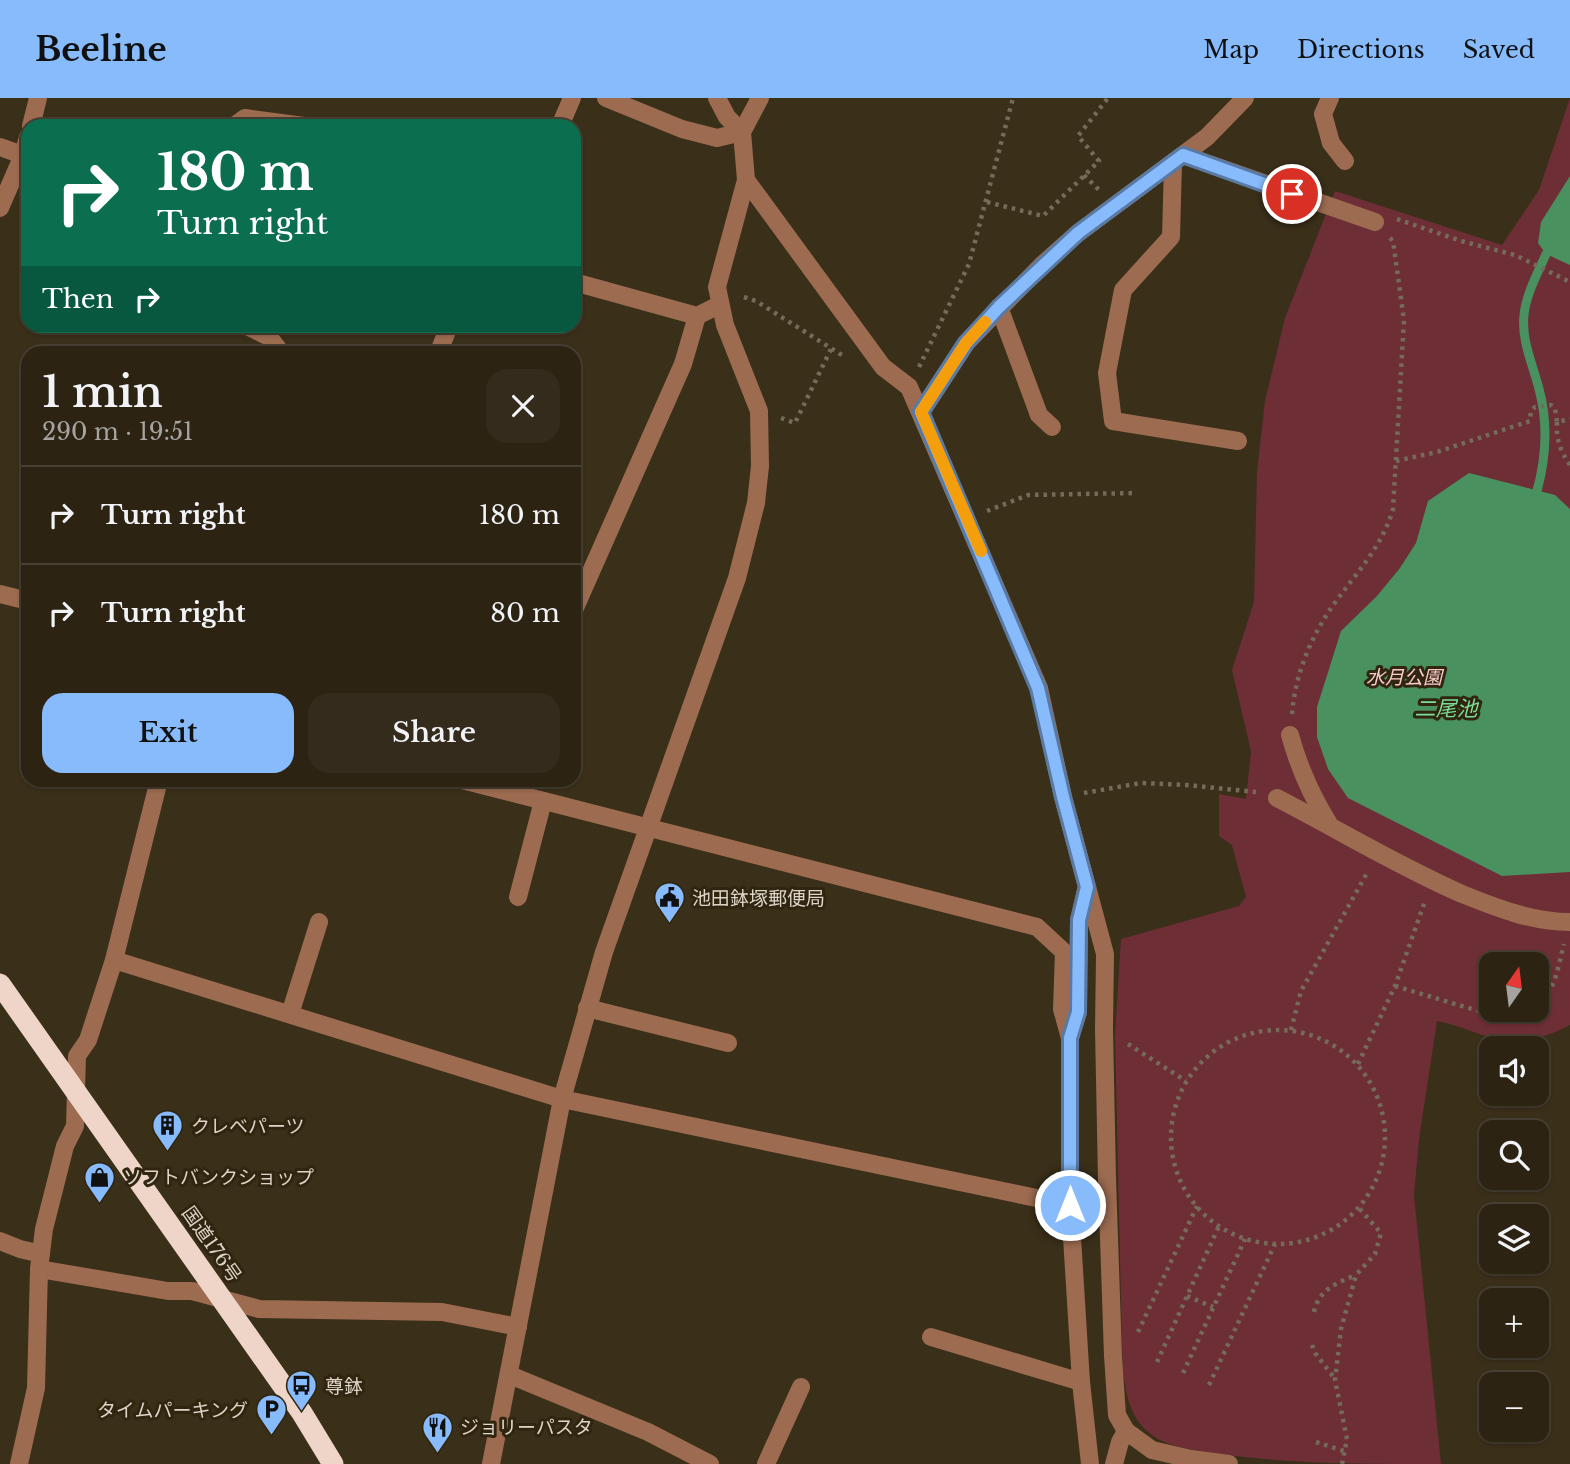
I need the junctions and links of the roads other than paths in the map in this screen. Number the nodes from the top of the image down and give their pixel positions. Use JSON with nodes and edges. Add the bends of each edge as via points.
{"nodes":[{"id":1,"x":38,"y":98,"type":"edge"},
{"id":2,"x":572,"y":98,"type":"edge"},
{"id":3,"x":606,"y":98,"type":"edge"},
{"id":4,"x":717,"y":98,"type":"edge"},
{"id":5,"x":760,"y":98,"type":"edge"},
{"id":6,"x":1245,"y":98,"type":"edge"},
{"id":7,"x":1330,"y":98,"type":"edge"},
{"id":8,"x":33,"y":119,"type":"edge"},
{"id":9,"x":563,"y":119,"type":"edge"},
{"id":10,"x":742,"y":132,"type":"junction"},
{"id":11,"x":0,"y":147,"type":"edge"},
{"id":12,"x":21,"y":154,"type":"edge"},
{"id":13,"x":1178,"y":159,"type":"junction"},
{"id":14,"x":1345,"y":161,"type":"dead end"},
{"id":15,"x":21,"y":166,"type":"edge"},
{"id":16,"x":746,"y":180,"type":"junction"},
{"id":17,"x":0,"y":208,"type":"edge"},
{"id":18,"x":1376,"y":222,"type":"road end"},
{"id":19,"x":581,"y":284,"type":"edge"},
{"id":20,"x":718,"y":296,"type":"junction"},
{"id":21,"x":999,"y":307,"type":"junction"},
{"id":22,"x":697,"y":316,"type":"junction"},
{"id":23,"x":262,"y":333,"type":"edge"},
{"id":24,"x":276,"y":346,"type":"edge"},
{"id":25,"x":921,"y":412,"type":"junction"},
{"id":26,"x":1052,"y":427,"type":"dead end"},
{"id":27,"x":1238,"y":441,"type":"dead end"},
{"id":28,"x":0,"y":594,"type":"edge"},
{"id":29,"x":581,"y":594,"type":"edge"},
{"id":30,"x":21,"y":599,"type":"edge"},
{"id":31,"x":1290,"y":735,"type":"road end"},
{"id":32,"x":157,"y":787,"type":"edge"},
{"id":33,"x":489,"y":787,"type":"edge"},
{"id":34,"x":1277,"y":797,"type":"road end"},
{"id":35,"x":543,"y":801,"type":"junction"},
{"id":36,"x":1329,"y":824,"type":"junction"},
{"id":37,"x":648,"y":828,"type":"junction"},
{"id":38,"x":1087,"y":887,"type":"junction"},
{"id":39,"x":518,"y":897,"type":"dead end"},
{"id":40,"x":319,"y":922,"type":"dead end"},
{"id":41,"x":1570,"y":922,"type":"edge"},
{"id":42,"x":114,"y":960,"type":"junction"},
{"id":43,"x":0,"y":984,"type":"edge"},
{"id":44,"x":587,"y":1008,"type":"junction"},
{"id":45,"x":290,"y":1014,"type":"junction"},
{"id":46,"x":1070,"y":1038,"type":"junction"},
{"id":47,"x":728,"y":1043,"type":"dead end"},
{"id":48,"x":77,"y":1092,"type":"junction"},
{"id":49,"x":562,"y":1099,"type":"junction"},
{"id":50,"x":1070,"y":1205,"type":"junction"},
{"id":51,"x":0,"y":1241,"type":"edge"},
{"id":52,"x":40,"y":1261,"type":"junction"},
{"id":53,"x":224,"y":1301,"type":"junction"},
{"id":54,"x":517,"y":1327,"type":"junction"},
{"id":55,"x":931,"y":1337,"type":"dead end"},
{"id":56,"x":510,"y":1375,"type":"junction"},
{"id":57,"x":1081,"y":1382,"type":"junction"},
{"id":58,"x":801,"y":1387,"type":"dead end"},
{"id":59,"x":1126,"y":1431,"type":"junction"},
{"id":60,"x":19,"y":1464,"type":"edge"},
{"id":61,"x":333,"y":1464,"type":"edge"},
{"id":62,"x":491,"y":1464,"type":"edge"},
{"id":63,"x":710,"y":1464,"type":"edge"},
{"id":64,"x":766,"y":1464,"type":"edge"},
{"id":65,"x":1090,"y":1464,"type":"edge"},
{"id":66,"x":1114,"y":1464,"type":"edge"},
{"id":67,"x":1228,"y":1464,"type":"edge"}],
"edges":[{"from":1,"to":8,"type":"street"},
{"from":2,"to":9,"type":"street"},
{"from":3,"to":10,"type":"street","via":[[717,138]]},
{"from":4,"to":10,"type":"street"},
{"from":5,"to":10,"type":"street"},
{"from":6,"to":13,"type":"street"},
{"from":7,"to":14,"type":"street","via":[[1323,114],[1331,143]]},
{"from":10,"to":16,"type":"street"},
{"from":11,"to":12,"type":"street"},
{"from":13,"to":18,"type":"street"},
{"from":13,"to":21,"type":"street","via":[[1078,233]]},
{"from":13,"to":27,"type":"street","via":[[1171,237],[1123,290],[1107,373],[1113,421]]},
{"from":15,"to":17,"type":"street"},
{"from":16,"to":20,"type":"street"},
{"from":16,"to":25,"type":"street","via":[[883,367],[909,387]]},
{"from":19,"to":22,"type":"street"},
{"from":20,"to":22,"type":"street"},
{"from":20,"to":37,"type":"street","via":[[758,411],[756,503],[737,578]]},
{"from":21,"to":25,"type":"street","via":[[966,343]]},
{"from":21,"to":26,"type":"street","via":[[1039,415]]},
{"from":22,"to":29,"type":"street","via":[[683,364]]},
{"from":23,"to":24,"type":"street"},
{"from":25,"to":38,"type":"street","via":[[1038,688]]},
{"from":28,"to":30,"type":"street"},
{"from":31,"to":36,"type":"street","via":[[1310,794]]},
{"from":32,"to":42,"type":"street"},
{"from":33,"to":35,"type":"street"},
{"from":34,"to":36,"type":"street"},
{"from":35,"to":37,"type":"street"},
{"from":35,"to":39,"type":"street"},
{"from":36,"to":41,"type":"street","via":[[1378,854],[1490,906],[1528,918]]},
{"from":37,"to":44,"type":"street"},
{"from":37,"to":46,"type":"street","via":[[1037,928],[1064,951],[1062,1009]]},
{"from":38,"to":46,"type":"street","via":[[1079,920],[1078,1012]]},
{"from":38,"to":59,"type":"street","via":[[1105,954],[1113,1356],[1117,1415]]},
{"from":40,"to":45,"type":"street"},
{"from":42,"to":45,"type":"street"},
{"from":42,"to":48,"type":"street","via":[[88,1040],[77,1056]]},
{"from":43,"to":48,"type":"highway","name":"国道176号"},
{"from":44,"to":47,"type":"street"},
{"from":44,"to":49,"type":"street"},
{"from":45,"to":49,"type":"street"},
{"from":46,"to":50,"type":"street"},
{"from":48,"to":52,"type":"street","via":[[75,1126],[65,1146]]},
{"from":48,"to":53,"type":"highway","name":"国道176号"},
{"from":49,"to":50,"type":"street"},
{"from":49,"to":54,"type":"street"},
{"from":50,"to":57,"type":"street"},
{"from":51,"to":52,"type":"street"},
{"from":52,"to":53,"type":"street"},
{"from":52,"to":60,"type":"street","via":[[36,1388]]},
{"from":53,"to":54,"type":"street","via":[[259,1309],[442,1312]]},
{"from":53,"to":61,"type":"highway","name":"国道176号"},
{"from":54,"to":56,"type":"street"},
{"from":55,"to":57,"type":"street"},
{"from":56,"to":62,"type":"street"},
{"from":56,"to":63,"type":"street","via":[[648,1432]]},
{"from":57,"to":65,"type":"street"},
{"from":58,"to":64,"type":"street"},
{"from":59,"to":66,"type":"street"},
{"from":59,"to":67,"type":"street","via":[[1152,1450]]}]}
